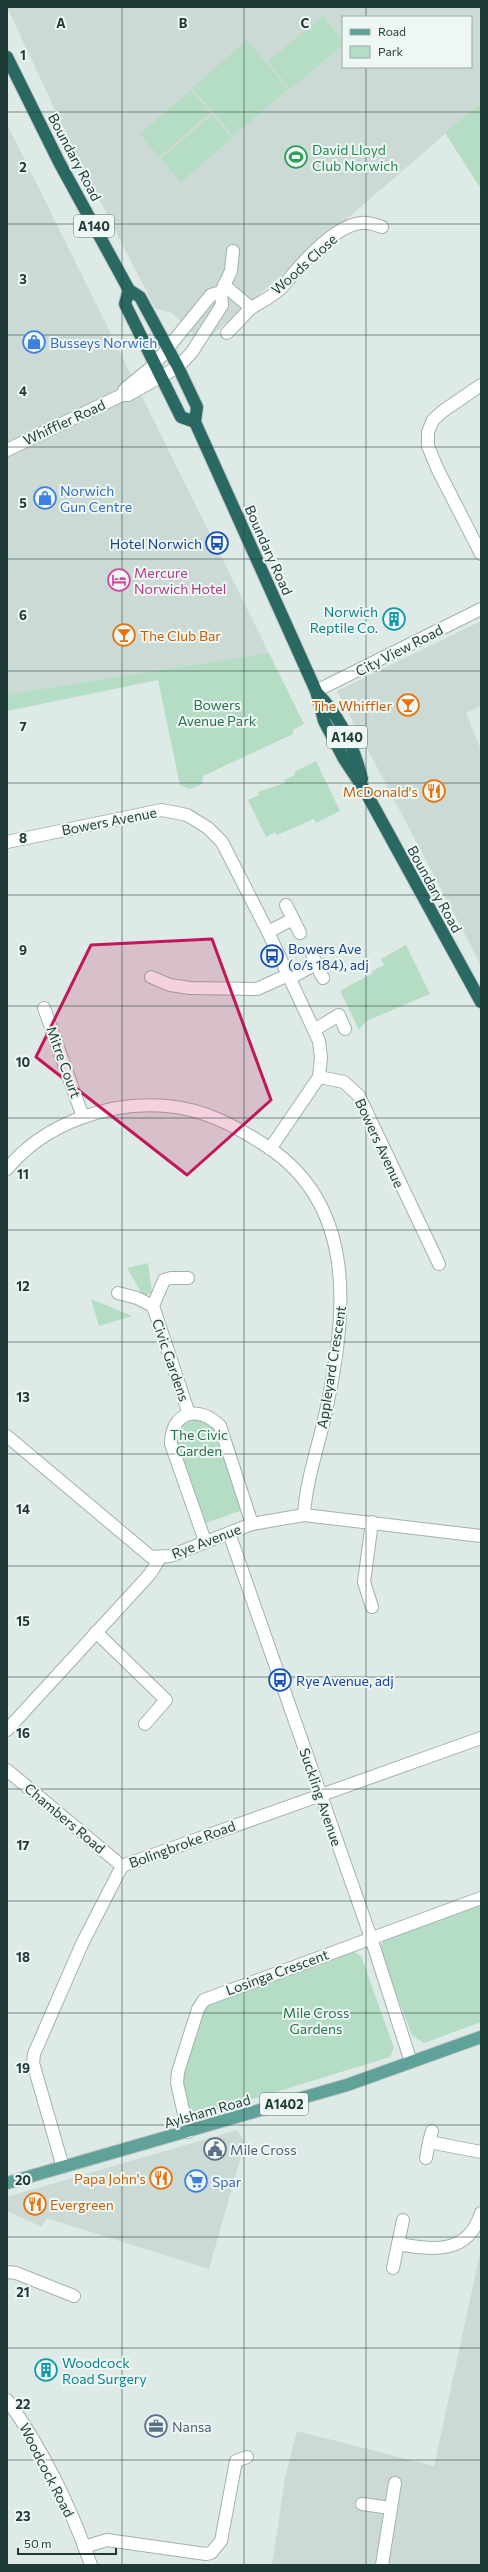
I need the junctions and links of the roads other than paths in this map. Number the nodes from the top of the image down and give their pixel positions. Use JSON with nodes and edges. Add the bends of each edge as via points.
{"nodes":[{"id":1,"x":7,"y":57,"type":"edge"},
{"id":2,"x":382,"y":227,"type":"dead end"},
{"id":3,"x":233,"y":251,"type":"dead end"},
{"id":4,"x":222,"y":289,"type":"junction"},
{"id":5,"x":129,"y":290,"type":"junction"},
{"id":6,"x":251,"y":308,"type":"junction"},
{"id":7,"x":227,"y":333,"type":"dead end"},
{"id":8,"x":167,"y":348,"type":"junction"},
{"id":9,"x":154,"y":365,"type":"junction"},
{"id":10,"x":178,"y":367,"type":"junction"},
{"id":11,"x":161,"y":379,"type":"junction"},
{"id":12,"x":481,"y":385,"type":"edge"},
{"id":13,"x":122,"y":395,"type":"junction"},
{"id":14,"x":195,"y":422,"type":"junction"},
{"id":15,"x":7,"y":450,"type":"edge"},
{"id":16,"x":481,"y":554,"type":"edge"},
{"id":17,"x":481,"y":608,"type":"edge"},
{"id":18,"x":316,"y":691,"type":"junction"},
{"id":19,"x":7,"y":842,"type":"edge"},
{"id":20,"x":286,"y":905,"type":"dead end"},
{"id":21,"x":293,"y":919,"type":"junction"},
{"id":22,"x":268,"y":932,"type":"junction"},
{"id":23,"x":300,"y":933,"type":"dead end"},
{"id":24,"x":289,"y":976,"type":"junction"},
{"id":25,"x":151,"y":977,"type":"dead end"},
{"id":26,"x":323,"y":978,"type":"dead end"},
{"id":27,"x":481,"y":1002,"type":"edge"},
{"id":28,"x":44,"y":1008,"type":"dead end"},
{"id":29,"x":345,"y":1029,"type":"dead end"},
{"id":30,"x":314,"y":1030,"type":"junction"},
{"id":31,"x":319,"y":1077,"type":"junction"},
{"id":32,"x":83,"y":1117,"type":"junction"},
{"id":33,"x":270,"y":1149,"type":"junction"},
{"id":34,"x":7,"y":1169,"type":"edge"},
{"id":35,"x":439,"y":1264,"type":"dead end"},
{"id":36,"x":188,"y":1278,"type":"dead end"},
{"id":37,"x":118,"y":1293,"type":"dead end"},
{"id":38,"x":153,"y":1306,"type":"junction"},
{"id":39,"x":189,"y":1414,"type":"junction"},
{"id":40,"x":7,"y":1436,"type":"edge"},
{"id":41,"x":304,"y":1515,"type":"junction"},
{"id":42,"x":372,"y":1522,"type":"junction"},
{"id":43,"x":252,"y":1524,"type":"junction"},
{"id":44,"x":229,"y":1532,"type":"junction"},
{"id":45,"x":481,"y":1536,"type":"edge"},
{"id":46,"x":205,"y":1542,"type":"junction"},
{"id":47,"x":160,"y":1558,"type":"junction"},
{"id":48,"x":372,"y":1607,"type":"dead end"},
{"id":49,"x":96,"y":1632,"type":"junction"},
{"id":50,"x":145,"y":1724,"type":"dead end"},
{"id":51,"x":7,"y":1730,"type":"edge"},
{"id":52,"x":481,"y":1738,"type":"edge"},
{"id":53,"x":7,"y":1770,"type":"edge"},
{"id":54,"x":320,"y":1795,"type":"junction"},
{"id":55,"x":122,"y":1866,"type":"junction"},
{"id":56,"x":481,"y":1898,"type":"edge"},
{"id":57,"x":370,"y":1938,"type":"junction"},
{"id":58,"x":481,"y":2037,"type":"edge"},
{"id":59,"x":411,"y":2062,"type":"junction"},
{"id":60,"x":188,"y":2132,"type":"junction"},
{"id":61,"x":481,"y":2152,"type":"edge"},
{"id":62,"x":426,"y":2158,"type":"dead end"},
{"id":63,"x":63,"y":2167,"type":"junction"},
{"id":64,"x":7,"y":2183,"type":"edge"},
{"id":65,"x":480,"y":2217,"type":"edge"},
{"id":66,"x":403,"y":2220,"type":"dead end"},
{"id":67,"x":398,"y":2244,"type":"junction"},
{"id":68,"x":393,"y":2268,"type":"dead end"},
{"id":69,"x":7,"y":2272,"type":"edge"},
{"id":70,"x":74,"y":2296,"type":"dead end"},
{"id":71,"x":7,"y":2400,"type":"edge"},
{"id":72,"x":237,"y":2457,"type":"dead end"},
{"id":73,"x":395,"y":2483,"type":"dead end"},
{"id":74,"x":362,"y":2504,"type":"dead end"},
{"id":75,"x":391,"y":2508,"type":"junction"},
{"id":76,"x":84,"y":2547,"type":"junction"},
{"id":77,"x":91,"y":2565,"type":"edge"},
{"id":78,"x":382,"y":2565,"type":"edge"}],
"edges":[{"from":1,"to":5,"type":"highway","name":"Boundary Road","number":"A140","via":[[59,162]]},
{"from":2,"to":6,"type":"street","name":"Woods Close","via":[[362,222],[347,227],[312,254],[288,277],[283,286]]},
{"from":3,"to":4,"type":"street","via":[[231,272]]},
{"from":4,"to":6,"type":"street"},
{"from":4,"to":8,"type":"street","via":[[211,295]]},
{"from":4,"to":10,"type":"street","via":[[222,305],[192,352]]},
{"from":5,"to":8,"type":"highway","name":"Boundary Road","number":"A140","via":[[140,297]]},
{"from":5,"to":9,"type":"highway","via":[[126,304]]},
{"from":6,"to":7,"type":"street","name":"Woods Close"},
{"from":8,"to":9,"type":"street","name":"Whiffler Road"},
{"from":8,"to":10,"type":"highway","name":"Boundary Road","number":"A140"},
{"from":9,"to":11,"type":"highway"},
{"from":9,"to":13,"type":"street","name":"Whiffler Road","via":[[124,389]]},
{"from":10,"to":11,"type":"street","name":"Whiffler Road"},
{"from":10,"to":14,"type":"highway","name":"Boundary Road","number":"A140","via":[[197,406]]},
{"from":11,"to":13,"type":"street","name":"Whiffler Road","via":[[128,396]]},
{"from":11,"to":14,"type":"highway","via":[[181,417]]},
{"from":12,"to":16,"type":"street","via":[[433,420],[428,432],[428,446]]},
{"from":13,"to":15,"type":"street","name":"Whiffler Road"},
{"from":14,"to":18,"type":"highway","name":"Boundary Road","number":"A140"},
{"from":17,"to":18,"type":"street","name":"City View Road"},
{"from":18,"to":27,"type":"highway","name":"Boundary Road","number":"A140","via":[[331,735],[364,789]]},
{"from":19,"to":22,"type":"street","name":"Bowers Avenue","via":[[143,812],[162,810],[187,815],[208,828],[222,842]]},
{"from":20,"to":21,"type":"street"},
{"from":21,"to":22,"type":"street"},
{"from":21,"to":23,"type":"street"},
{"from":22,"to":24,"type":"street","name":"Bowers Avenue"},
{"from":24,"to":25,"type":"street","via":[[257,989],[190,988],[170,985]]},
{"from":24,"to":26,"type":"street","via":[[314,959]]},
{"from":24,"to":30,"type":"street","name":"Bowers Avenue"},
{"from":28,"to":32,"type":"street","name":"Mitre Court"},
{"from":29,"to":30,"type":"street","via":[[337,1010]]},
{"from":30,"to":31,"type":"street","name":"Bowers Avenue","via":[[321,1057]]},
{"from":31,"to":33,"type":"street"},
{"from":31,"to":35,"type":"street","name":"Bowers Avenue","via":[[344,1082],[359,1096]]},
{"from":32,"to":33,"type":"street","name":"Appleyard Crescent","via":[[131,1106],[175,1106],[202,1112],[239,1128]]},
{"from":32,"to":34,"type":"street","name":"Appleyard Crescent","via":[[38,1140]]},
{"from":33,"to":41,"type":"street","name":"Appleyard Crescent","via":[[286,1161],[314,1195],[334,1242],[340,1268],[342,1306],[339,1336],[327,1410]]},
{"from":36,"to":38,"type":"street","name":"Civic Gardens","via":[[164,1280]]},
{"from":37,"to":38,"type":"street","name":"Civic Gardens"},
{"from":38,"to":39,"type":"street","name":"Civic Gardens"},
{"from":39,"to":43,"type":"street","name":"Civic Gardens","via":[[198,1413],[210,1417],[220,1426]]},
{"from":39,"to":46,"type":"street","name":"Civic Gardens","via":[[177,1421],[171,1433],[171,1444]]},
{"from":40,"to":47,"type":"street","via":[[143,1552]]},
{"from":41,"to":42,"type":"street","name":"Rye Avenue"},
{"from":41,"to":43,"type":"street","name":"Rye Avenue"},
{"from":42,"to":45,"type":"street","name":"Rye Avenue"},
{"from":42,"to":48,"type":"street","via":[[364,1582]]},
{"from":43,"to":44,"type":"street","name":"Rye Avenue"},
{"from":44,"to":46,"type":"street","name":"Rye Avenue"},
{"from":44,"to":54,"type":"street","name":"Suckling Avenue"},
{"from":46,"to":47,"type":"street","name":"Rye Avenue"},
{"from":47,"to":49,"type":"street","name":"Rye Avenue","via":[[150,1574]]},
{"from":49,"to":50,"type":"street","via":[[166,1700]]},
{"from":49,"to":51,"type":"street","name":"Rye Avenue"},
{"from":52,"to":54,"type":"street","name":"Bolingbroke Road"},
{"from":53,"to":55,"type":"street","name":"Chambers Road"},
{"from":54,"to":55,"type":"street","name":"Bolingbroke Road"},
{"from":54,"to":57,"type":"street","name":"Suckling Avenue"},
{"from":55,"to":63,"type":"street","name":"Bolingbroke Road","via":[[82,1944],[34,2054],[33,2063]]},
{"from":56,"to":57,"type":"street","name":"Losinga Crescent"},
{"from":57,"to":59,"type":"street","name":"Suckling Avenue"},
{"from":57,"to":60,"type":"street","name":"Losinga Crescent","via":[[204,2000],[198,2009],[178,2072],[177,2083]]},
{"from":58,"to":59,"type":"main road","name":"Aylsham Road","number":"A1402"},
{"from":59,"to":60,"type":"main road","name":"Aylsham Road","number":"A1402","via":[[347,2085]]},
{"from":60,"to":63,"type":"main road","name":"Aylsham Road","number":"A1402"},
{"from":61,"to":62,"type":"street","via":[[430,2137]]},
{"from":63,"to":64,"type":"main road","name":"Aylsham Road","number":"A1402"},
{"from":65,"to":67,"type":"street","via":[[459,2244],[427,2249]]},
{"from":66,"to":67,"type":"street"},
{"from":67,"to":68,"type":"street"},
{"from":69,"to":70,"type":"street","via":[[16,2272]]},
{"from":71,"to":76,"type":"street","name":"Woodcock Road","via":[[22,2420],[41,2454]]},
{"from":72,"to":76,"type":"street","via":[[221,2541],[211,2553],[107,2540]]},
{"from":73,"to":75,"type":"street"},
{"from":74,"to":75,"type":"street"},
{"from":75,"to":78,"type":"street"},
{"from":76,"to":77,"type":"street","name":"Woodcock Road"}]}
